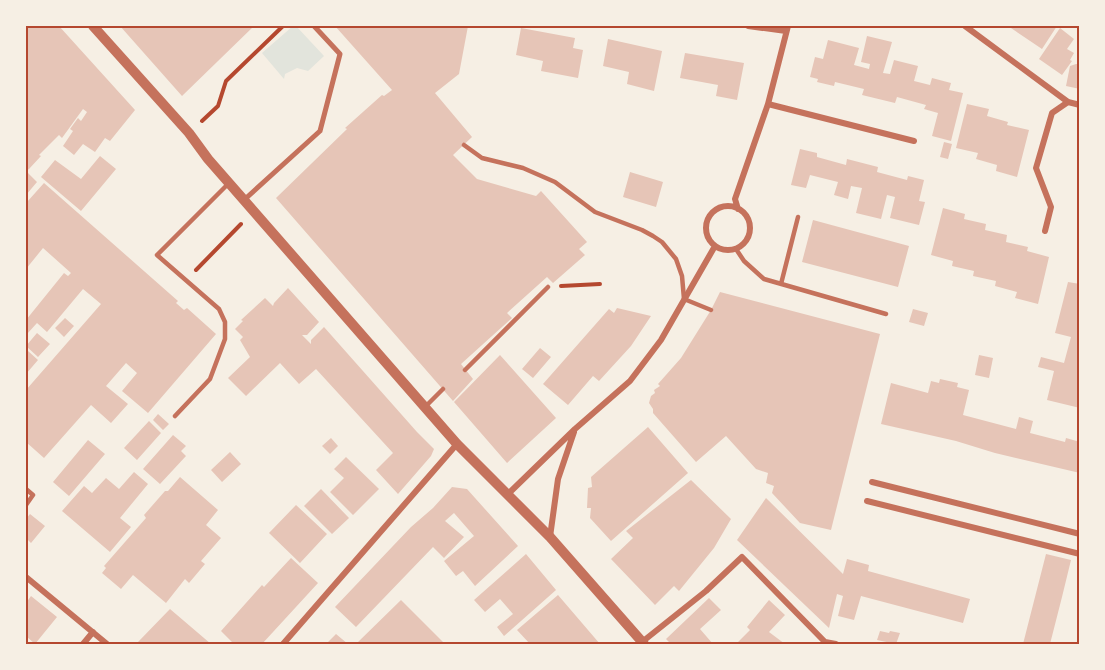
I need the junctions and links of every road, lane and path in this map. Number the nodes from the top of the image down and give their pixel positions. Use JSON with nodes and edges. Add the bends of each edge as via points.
{"nodes":[{"id":1,"x":93,"y":26,"type":"edge"},
{"id":2,"x":283,"y":26,"type":"edge"},
{"id":3,"x":314,"y":26,"type":"edge"},
{"id":4,"x":748,"y":26,"type":"edge"},
{"id":5,"x":965,"y":26,"type":"edge"},
{"id":6,"x":787,"y":28,"type":"edge"},
{"id":7,"x":1068,"y":102,"type":"junction"},
{"id":8,"x":768,"y":104,"type":"junction"},
{"id":9,"x":1080,"y":105,"type":"edge"},
{"id":10,"x":189,"y":133,"type":"junction"},
{"id":11,"x":914,"y":141,"type":"dead end"},
{"id":12,"x":464,"y":145,"type":"dead end"},
{"id":13,"x":229,"y":183,"type":"junction"},
{"id":14,"x":244,"y":200,"type":"junction"},
{"id":15,"x":738,"y":209,"type":"junction"},
{"id":16,"x":254,"y":211,"type":"junction"},
{"id":17,"x":798,"y":217,"type":"dead end"},
{"id":18,"x":1045,"y":231,"type":"dead end"},
{"id":19,"x":715,"y":246,"type":"junction"},
{"id":20,"x":736,"y":249,"type":"junction"},
{"id":21,"x":186,"y":280,"type":"junction"},
{"id":22,"x":600,"y":284,"type":"dead end"},
{"id":23,"x":781,"y":284,"type":"junction"},
{"id":24,"x":548,"y":287,"type":"joint"},
{"id":25,"x":684,"y":299,"type":"junction"},
{"id":26,"x":711,"y":310,"type":"dead end"},
{"id":27,"x":886,"y":314,"type":"dead end"},
{"id":28,"x":465,"y":369,"type":"dead end"},
{"id":29,"x":443,"y":389,"type":"dead end"},
{"id":30,"x":425,"y":407,"type":"junction"},
{"id":31,"x":175,"y":416,"type":"dead end"},
{"id":32,"x":575,"y":429,"type":"junction"},
{"id":33,"x":457,"y":444,"type":"junction"},
{"id":34,"x":873,"y":482,"type":"dead end"},
{"id":35,"x":26,"y":489,"type":"edge"},
{"id":36,"x":508,"y":494,"type":"junction"},
{"id":37,"x":867,"y":501,"type":"dead end"},
{"id":38,"x":26,"y":505,"type":"edge"},
{"id":39,"x":1080,"y":534,"type":"edge"},
{"id":40,"x":550,"y":537,"type":"junction"},
{"id":41,"x":1080,"y":554,"type":"edge"},
{"id":42,"x":26,"y":577,"type":"edge"},
{"id":43,"x":93,"y":632,"type":"junction"},
{"id":44,"x":643,"y":644,"type":"edge"},
{"id":45,"x":83,"y":645,"type":"edge"},
{"id":46,"x":107,"y":645,"type":"edge"},
{"id":47,"x":283,"y":645,"type":"edge"},
{"id":48,"x":836,"y":645,"type":"edge"}],
"edges":[{"from":1,"to":10,"type":"street"},
{"from":2,"to":10,"type":"path","via":[[226,81],[219,106]]},
{"from":3,"to":14,"type":"street","via":[[340,54],[320,131]]},
{"from":4,"to":6,"type":"street"},
{"from":5,"to":7,"type":"street"},
{"from":6,"to":8,"type":"street"},
{"from":7,"to":9,"type":"street"},
{"from":7,"to":18,"type":"street","via":[[1052,113],[1036,168],[1051,207]]},
{"from":8,"to":11,"type":"street"},
{"from":8,"to":15,"type":"street","via":[[735,199]]},
{"from":10,"to":13,"type":"street"},
{"from":12,"to":25,"type":"lane","via":[[482,158],[523,168],[555,182],[595,212],[662,242],[676,259]]},
{"from":13,"to":14,"type":"street"},
{"from":13,"to":21,"type":"lane","via":[[157,255]]},
{"from":14,"to":16,"type":"street"},
{"from":15,"to":19,"type":"street","via":[[724,207],[711,213],[706,227]]},
{"from":15,"to":20,"type":"street","via":[[748,219],[750,234]]},
{"from":16,"to":21,"type":"path"},
{"from":16,"to":30,"type":"street"},
{"from":17,"to":23,"type":"lane"},
{"from":19,"to":20,"type":"street"},
{"from":19,"to":25,"type":"street"},
{"from":20,"to":23,"type":"lane","via":[[764,279]]},
{"from":21,"to":31,"type":"lane","via":[[219,309],[225,322],[225,339],[210,379]]},
{"from":22,"to":24,"type":"path"},
{"from":23,"to":27,"type":"lane"},
{"from":24,"to":28,"type":"lane"},
{"from":25,"to":26,"type":"lane"},
{"from":25,"to":32,"type":"street","via":[[661,340],[630,381]]},
{"from":29,"to":30,"type":"lane"},
{"from":30,"to":33,"type":"street"},
{"from":32,"to":36,"type":"street"},
{"from":32,"to":40,"type":"street","via":[[558,479]]},
{"from":33,"to":36,"type":"street"},
{"from":33,"to":47,"type":"street"},
{"from":34,"to":39,"type":"street"},
{"from":35,"to":38,"type":"lane","via":[[33,495]]},
{"from":36,"to":40,"type":"street"},
{"from":37,"to":41,"type":"street"},
{"from":40,"to":44,"type":"street"},
{"from":42,"to":43,"type":"street"},
{"from":43,"to":45,"type":"street"},
{"from":43,"to":46,"type":"street"},
{"from":44,"to":48,"type":"street","via":[[742,557],[825,642]]}]}
